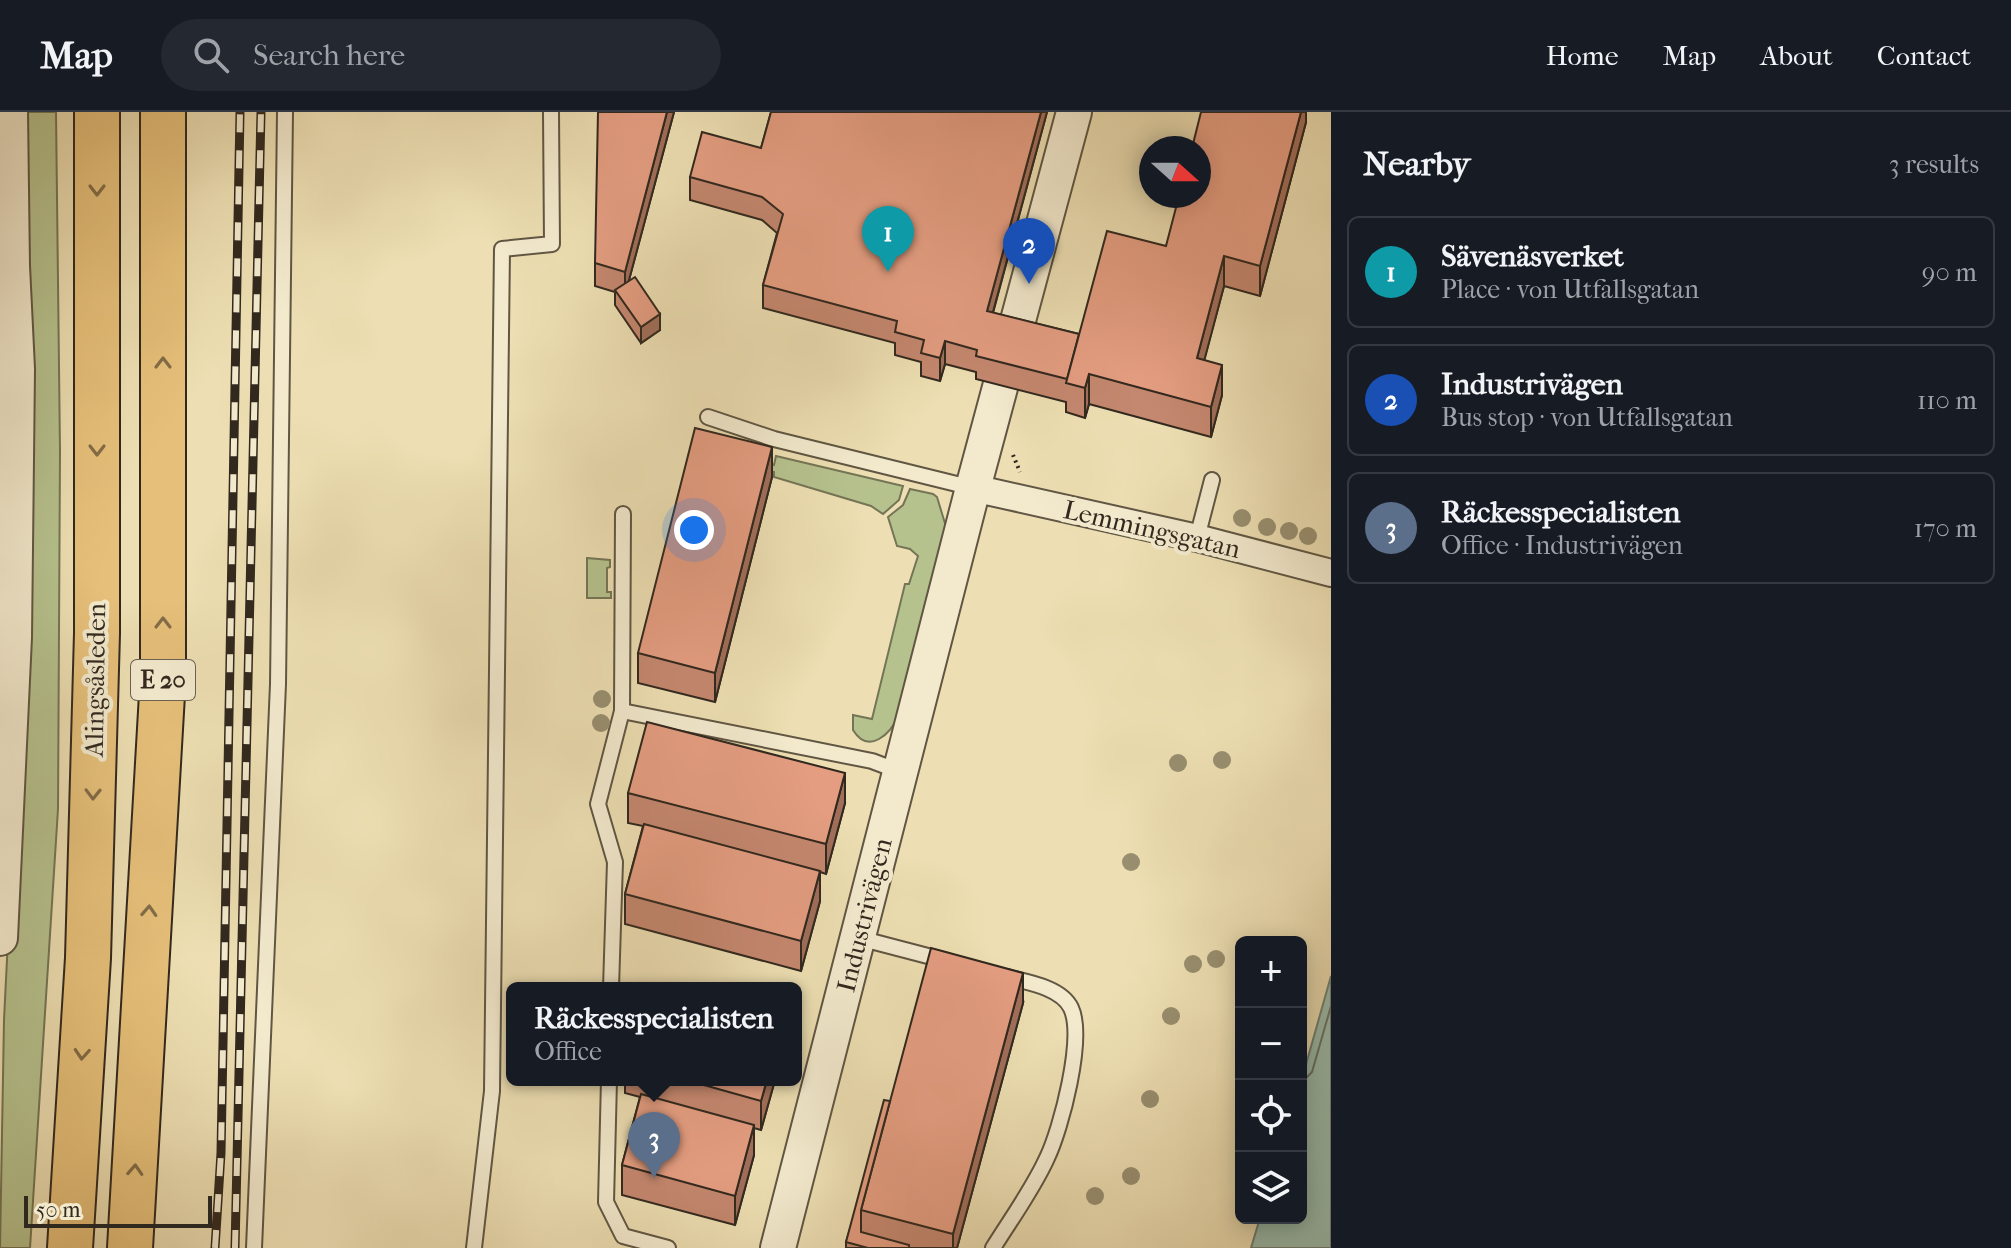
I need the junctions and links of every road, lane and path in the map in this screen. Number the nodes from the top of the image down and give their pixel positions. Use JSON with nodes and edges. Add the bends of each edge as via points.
{"nodes":[{"id":1,"x":10,"y":112,"type":"edge"},
{"id":2,"x":97,"y":112,"type":"edge"},
{"id":3,"x":163,"y":112,"type":"edge"},
{"id":4,"x":285,"y":112,"type":"edge"},
{"id":5,"x":551,"y":112,"type":"edge"},
{"id":6,"x":1074,"y":112,"type":"edge"},
{"id":7,"x":8,"y":265,"type":"edge"},
{"id":8,"x":708,"y":417,"type":"dead end"},
{"id":9,"x":1212,"y":480,"type":"dead end"},
{"id":10,"x":973,"y":488,"type":"junction"},
{"id":11,"x":623,"y":514,"type":"dead end"},
{"id":12,"x":1197,"y":538,"type":"junction"},
{"id":13,"x":1331,"y":573,"type":"edge"},
{"id":14,"x":622,"y":711,"type":"junction"},
{"id":15,"x":901,"y":772,"type":"junction"},
{"id":16,"x":0,"y":938,"type":"edge"},
{"id":17,"x":858,"y":938,"type":"junction"},
{"id":18,"x":958,"y":964,"type":"edge"},
{"id":19,"x":986,"y":972,"type":"edge"},
{"id":20,"x":611,"y":982,"type":"edge"},
{"id":21,"x":609,"y":1086,"type":"edge"},
{"id":22,"x":70,"y":1248,"type":"edge"},
{"id":23,"x":130,"y":1248,"type":"edge"},
{"id":24,"x":254,"y":1248,"type":"edge"},
{"id":25,"x":474,"y":1248,"type":"edge"},
{"id":26,"x":668,"y":1248,"type":"edge"},
{"id":27,"x":778,"y":1248,"type":"edge"},
{"id":28,"x":993,"y":1248,"type":"edge"}],
"edges":[{"from":1,"to":7,"type":"street"},
{"from":2,"to":22,"type":"highway","name":"Alingsåsleden","number":"E 20","one_way":true,"via":[[97,633],[88,958]]},
{"from":23,"to":3,"type":"highway","number":"E 20","one_way":true,"via":[[163,677]]},
{"from":4,"to":24,"type":"lane","via":[[278,684]]},
{"from":5,"to":25,"type":"lane","via":[[552,244],[502,249],[492,1091]]},
{"from":6,"to":10,"type":"street","name":"Industrivägen"},
{"from":7,"to":16,"type":"street","via":[[17,369],[14,637]]},
{"from":8,"to":10,"type":"lane","via":[[774,439]]},
{"from":9,"to":12,"type":"lane"},
{"from":10,"to":12,"type":"street","name":"Lemmingsgatan"},
{"from":10,"to":15,"type":"street","name":"Industrivägen"},
{"from":11,"to":14,"type":"lane"},
{"from":12,"to":13,"type":"street","name":"Lemmingsgatan"},
{"from":14,"to":15,"type":"lane","via":[[872,761]]},
{"from":14,"to":20,"type":"lane","via":[[598,804],[615,862]]},
{"from":15,"to":17,"type":"street","name":"Industrivägen"},
{"from":17,"to":18,"type":"lane"},
{"from":17,"to":27,"type":"street","name":"Industrivägen"},
{"from":19,"to":28,"type":"lane","via":[[1052,991],[1071,1007],[1076,1035],[1070,1084],[1048,1157]]},
{"from":21,"to":26,"type":"lane","via":[[606,1202],[623,1236]]}]}
